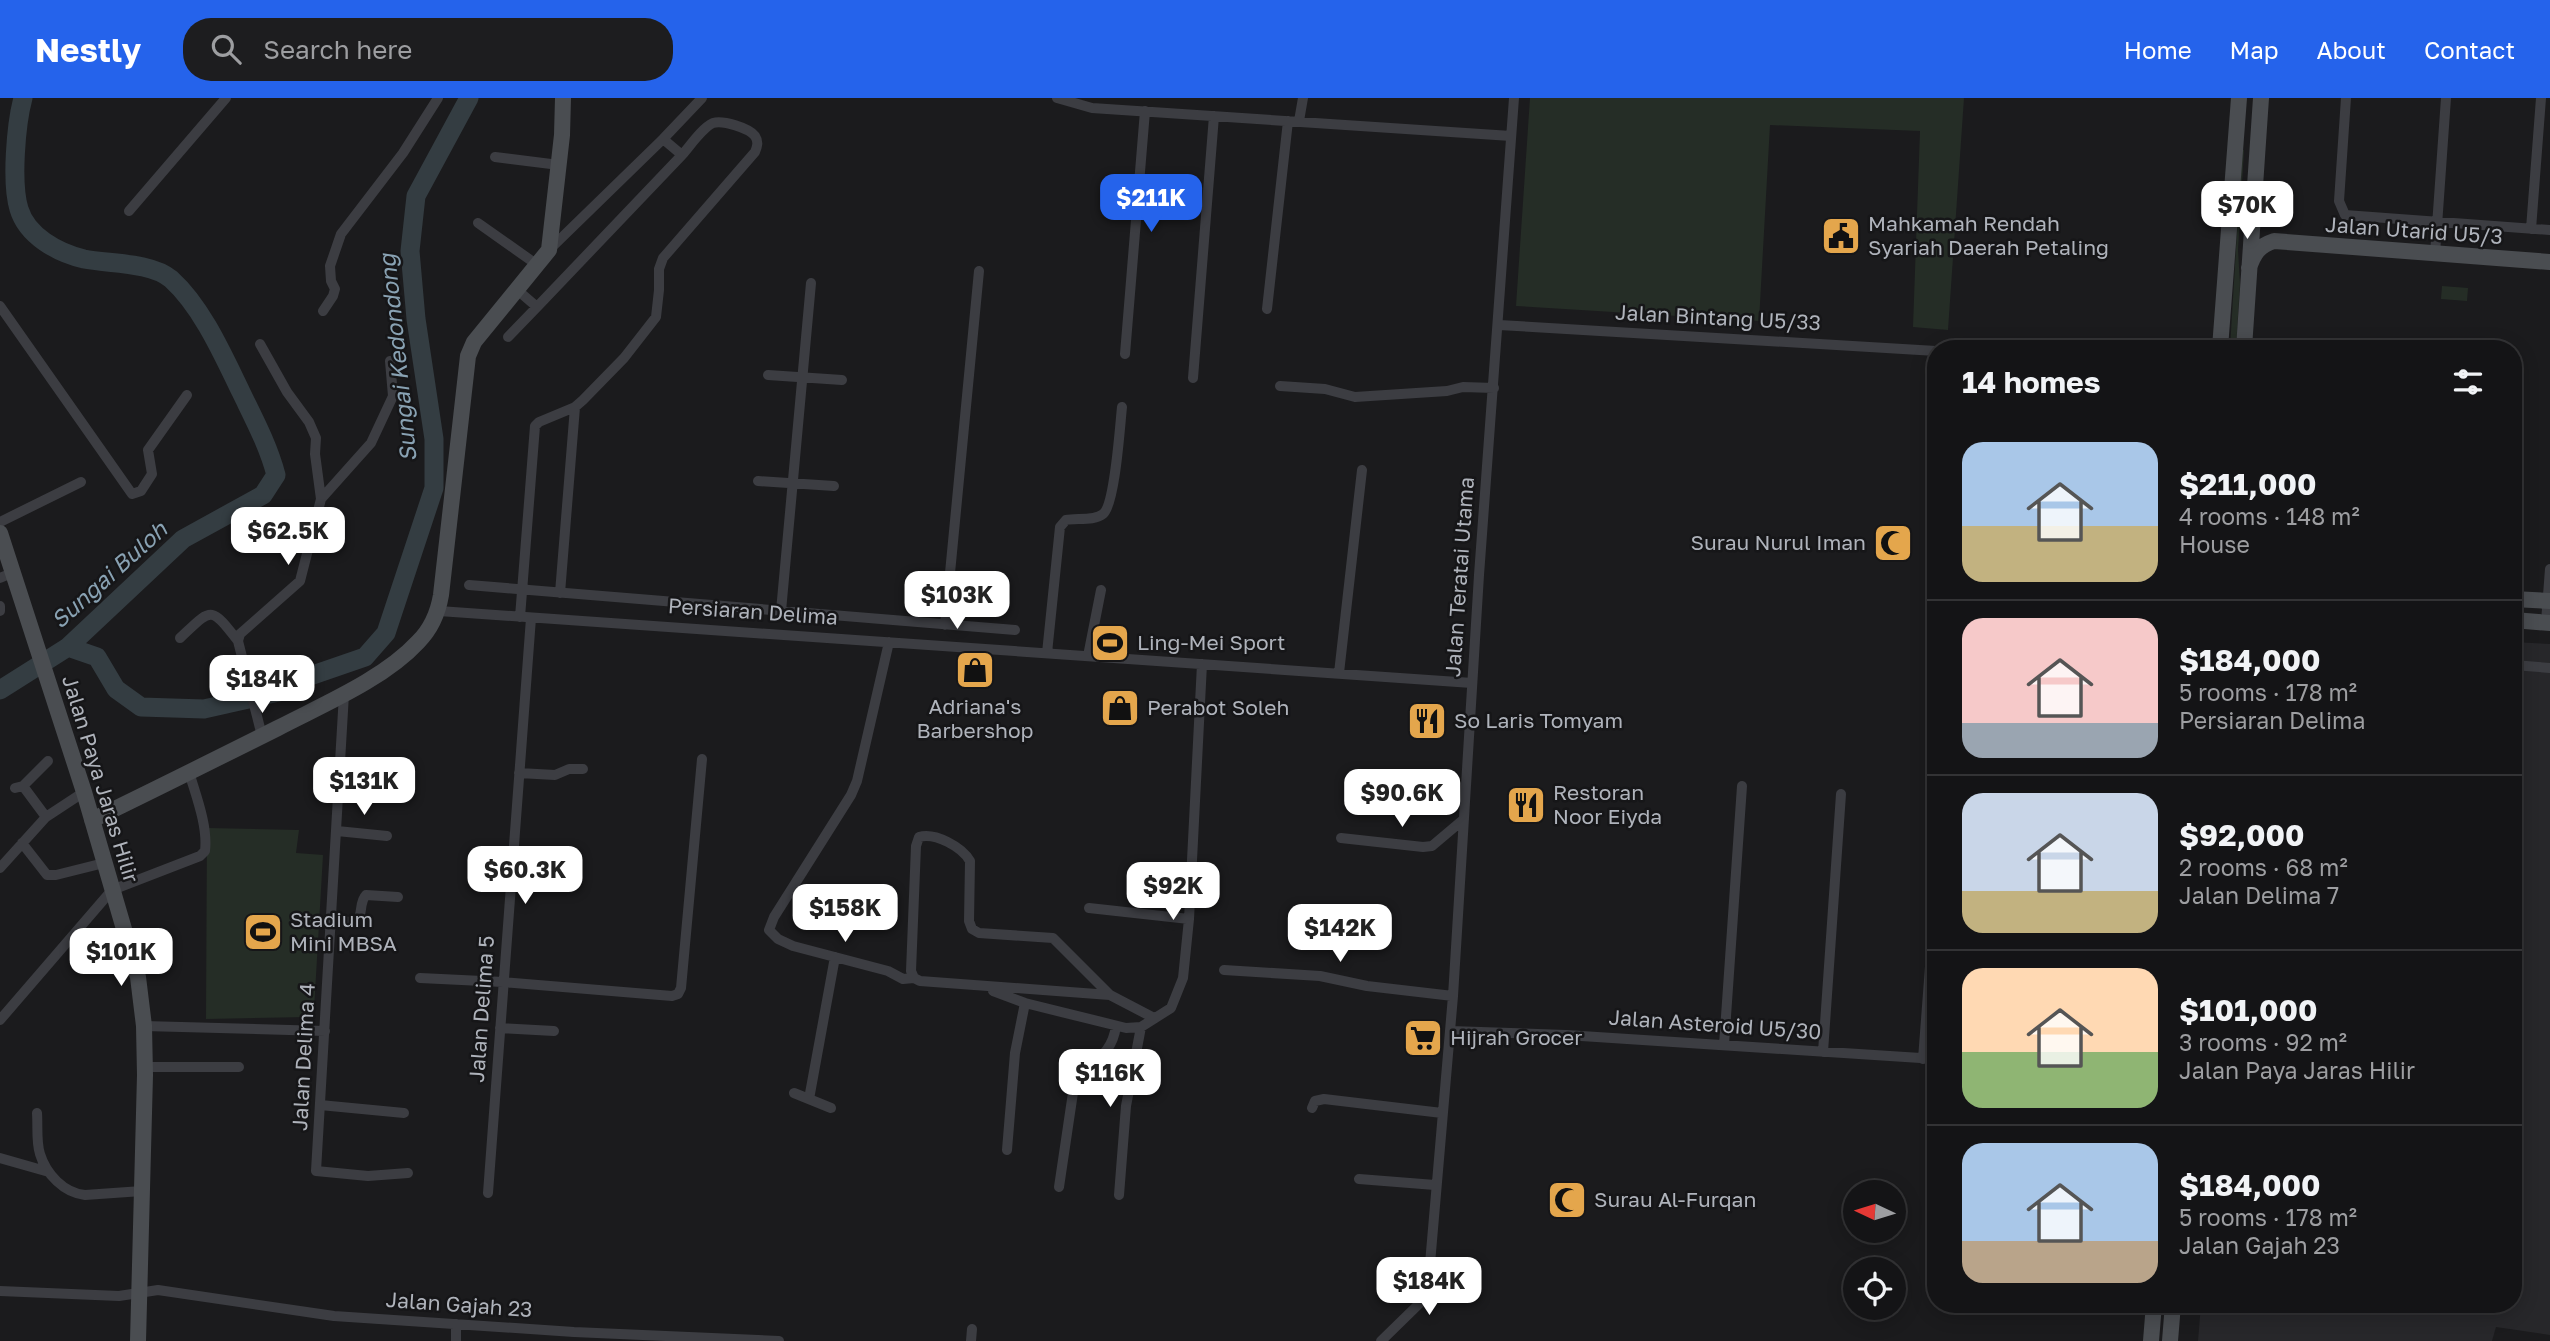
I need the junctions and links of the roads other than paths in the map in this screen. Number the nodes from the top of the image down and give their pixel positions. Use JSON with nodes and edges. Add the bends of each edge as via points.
{"nodes":[{"id":1,"x":438,"y":98,"type":"edge"},
{"id":2,"x":563,"y":98,"type":"edge"},
{"id":3,"x":702,"y":98,"type":"edge"},
{"id":4,"x":1057,"y":98,"type":"edge"},
{"id":5,"x":1303,"y":98,"type":"edge"},
{"id":6,"x":1514,"y":98,"type":"edge"},
{"id":7,"x":2346,"y":98,"type":"edge"},
{"id":8,"x":2446,"y":98,"type":"edge"},
{"id":9,"x":2541,"y":98,"type":"edge"},
{"id":10,"x":220,"y":100,"type":"edge"},
{"id":11,"x":1145,"y":111,"type":"junction"},
{"id":12,"x":1214,"y":116,"type":"junction"},
{"id":13,"x":2249,"y":116,"type":"edge"},
{"id":14,"x":1293,"y":121,"type":"junction"},
{"id":15,"x":1511,"y":136,"type":"junction"},
{"id":16,"x":663,"y":139,"type":"junction"},
{"id":17,"x":681,"y":155,"type":"junction"},
{"id":18,"x":495,"y":157,"type":"dead end"},
{"id":19,"x":559,"y":165,"type":"junction"},
{"id":20,"x":129,"y":211,"type":"dead end"},
{"id":21,"x":2253,"y":213,"type":"junction"},
{"id":22,"x":2437,"y":222,"type":"junction"},
{"id":23,"x":478,"y":223,"type":"dead end"},
{"id":24,"x":2531,"y":229,"type":"junction"},
{"id":25,"x":2550,"y":230,"type":"edge"},
{"id":26,"x":2274,"y":242,"type":"junction"},
{"id":27,"x":549,"y":250,"type":"junction"},
{"id":28,"x":2435,"y":254,"type":"junction"},
{"id":29,"x":2550,"y":262,"type":"edge"},
{"id":30,"x":536,"y":264,"type":"junction"},
{"id":31,"x":2249,"y":268,"type":"junction"},
{"id":32,"x":979,"y":271,"type":"dead end"},
{"id":33,"x":810,"y":283,"type":"dead end"},
{"id":34,"x":516,"y":288,"type":"junction"},
{"id":35,"x":0,"y":306,"type":"edge"},
{"id":36,"x":537,"y":307,"type":"junction"},
{"id":37,"x":1267,"y":309,"type":"dead end"},
{"id":38,"x":323,"y":311,"type":"dead end"},
{"id":39,"x":1499,"y":325,"type":"junction"},
{"id":40,"x":508,"y":337,"type":"dead end"},
{"id":41,"x":2221,"y":340,"type":"edge"},
{"id":42,"x":2244,"y":340,"type":"edge"},
{"id":43,"x":260,"y":344,"type":"dead end"},
{"id":44,"x":1927,"y":350,"type":"edge"},
{"id":45,"x":1125,"y":354,"type":"dead end"},
{"id":46,"x":390,"y":361,"type":"dead end"},
{"id":47,"x":768,"y":375,"type":"dead end"},
{"id":48,"x":803,"y":377,"type":"junction"},
{"id":49,"x":1193,"y":378,"type":"dead end"},
{"id":50,"x":842,"y":380,"type":"dead end"},
{"id":51,"x":1280,"y":386,"type":"dead end"},
{"id":52,"x":1494,"y":388,"type":"junction"},
{"id":53,"x":187,"y":395,"type":"dead end"},
{"id":54,"x":575,"y":407,"type":"junction"},
{"id":55,"x":1122,"y":407,"type":"dead end"},
{"id":56,"x":1362,"y":470,"type":"dead end"},
{"id":57,"x":758,"y":481,"type":"dead end"},
{"id":58,"x":81,"y":482,"type":"dead end"},
{"id":59,"x":794,"y":483,"type":"junction"},
{"id":60,"x":834,"y":486,"type":"dead end"},
{"id":61,"x":321,"y":499,"type":"junction"},
{"id":62,"x":0,"y":522,"type":"edge"},
{"id":63,"x":0,"y":533,"type":"edge"},
{"id":64,"x":2550,"y":569,"type":"edge"},
{"id":65,"x":6,"y":575,"type":"edge"},
{"id":66,"x":469,"y":585,"type":"dead end"},
{"id":67,"x":522,"y":590,"type":"junction"},
{"id":68,"x":1101,"y":590,"type":"dead end"},
{"id":69,"x":560,"y":593,"type":"junction"},
{"id":70,"x":2522,"y":600,"type":"edge"},
{"id":71,"x":2549,"y":601,"type":"edge"},
{"id":72,"x":439,"y":611,"type":"junction"},
{"id":73,"x":781,"y":611,"type":"junction"},
{"id":74,"x":526,"y":617,"type":"junction"},
{"id":75,"x":2522,"y":621,"type":"edge"},
{"id":76,"x":2548,"y":623,"type":"edge"},
{"id":77,"x":945,"y":625,"type":"junction"},
{"id":78,"x":1015,"y":630,"type":"dead end"},
{"id":79,"x":180,"y":638,"type":"dead end"},
{"id":80,"x":238,"y":641,"type":"junction"},
{"id":81,"x":889,"y":642,"type":"junction"},
{"id":82,"x":1046,"y":653,"type":"junction"},
{"id":83,"x":1088,"y":656,"type":"junction"},
{"id":84,"x":1202,"y":664,"type":"junction"},
{"id":85,"x":2522,"y":666,"type":"edge"},
{"id":86,"x":2550,"y":668,"type":"edge"},
{"id":87,"x":1339,"y":673,"type":"junction"},
{"id":88,"x":1472,"y":682,"type":"junction"},
{"id":89,"x":344,"y":694,"type":"junction"},
{"id":90,"x":262,"y":736,"type":"junction"},
{"id":91,"x":702,"y":759,"type":"dead end"},
{"id":92,"x":48,"y":761,"type":"dead end"},
{"id":93,"x":583,"y":769,"type":"dead end"},
{"id":94,"x":189,"y":772,"type":"junction"},
{"id":95,"x":519,"y":773,"type":"junction"},
{"id":96,"x":1742,"y":786,"type":"dead end"},
{"id":97,"x":84,"y":792,"type":"junction"},
{"id":98,"x":1841,"y":794,"type":"dead end"},
{"id":99,"x":46,"y":817,"type":"junction"},
{"id":100,"x":1464,"y":819,"type":"junction"},
{"id":101,"x":92,"y":820,"type":"junction"},
{"id":102,"x":337,"y":831,"type":"junction"},
{"id":103,"x":387,"y":836,"type":"dead end"},
{"id":104,"x":1341,"y":838,"type":"dead end"},
{"id":105,"x":22,"y":843,"type":"junction"},
{"id":106,"x":104,"y":863,"type":"junction"},
{"id":107,"x":0,"y":868,"type":"edge"},
{"id":108,"x":112,"y":890,"type":"junction"},
{"id":109,"x":398,"y":897,"type":"dead end"},
{"id":110,"x":1089,"y":908,"type":"dead end"},
{"id":111,"x":1189,"y":919,"type":"junction"},
{"id":112,"x":331,"y":921,"type":"junction"},
{"id":113,"x":835,"y":957,"type":"junction"},
{"id":114,"x":1224,"y":970,"type":"dead end"},
{"id":115,"x":420,"y":978,"type":"dead end"},
{"id":116,"x":914,"y":978,"type":"junction"},
{"id":117,"x":503,"y":982,"type":"junction"},
{"id":118,"x":982,"y":986,"type":"junction"},
{"id":119,"x":1110,"y":995,"type":"junction"},
{"id":120,"x":1453,"y":996,"type":"junction"},
{"id":121,"x":1025,"y":1003,"type":"junction"},
{"id":122,"x":1927,"y":1006,"type":"edge"},
{"id":123,"x":1154,"y":1018,"type":"junction"},
{"id":124,"x":0,"y":1020,"type":"edge"},
{"id":125,"x":144,"y":1026,"type":"junction"},
{"id":126,"x":1116,"y":1026,"type":"junction"},
{"id":127,"x":1141,"y":1027,"type":"junction"},
{"id":128,"x":500,"y":1028,"type":"junction"},
{"id":129,"x":325,"y":1031,"type":"junction"},
{"id":130,"x":554,"y":1031,"type":"dead end"},
{"id":131,"x":1450,"y":1031,"type":"junction"},
{"id":132,"x":1724,"y":1045,"type":"junction"},
{"id":133,"x":1823,"y":1052,"type":"junction"},
{"id":134,"x":1923,"y":1059,"type":"junction"},
{"id":135,"x":1927,"y":1059,"type":"edge"},
{"id":136,"x":145,"y":1067,"type":"junction"},
{"id":137,"x":239,"y":1068,"type":"dead end"},
{"id":138,"x":794,"y":1093,"type":"dead end"},
{"id":139,"x":809,"y":1099,"type":"junction"},
{"id":140,"x":320,"y":1105,"type":"junction"},
{"id":141,"x":831,"y":1108,"type":"dead end"},
{"id":142,"x":1312,"y":1108,"type":"dead end"},
{"id":143,"x":404,"y":1113,"type":"dead end"},
{"id":144,"x":1442,"y":1113,"type":"junction"},
{"id":145,"x":37,"y":1114,"type":"dead end"},
{"id":146,"x":1007,"y":1150,"type":"dead end"},
{"id":147,"x":0,"y":1158,"type":"edge"},
{"id":148,"x":49,"y":1172,"type":"junction"},
{"id":149,"x":408,"y":1173,"type":"dead end"},
{"id":150,"x":1359,"y":1179,"type":"dead end"},
{"id":151,"x":1435,"y":1185,"type":"junction"},
{"id":152,"x":1059,"y":1187,"type":"dead end"},
{"id":153,"x":142,"y":1191,"type":"junction"},
{"id":154,"x":488,"y":1193,"type":"dead end"},
{"id":155,"x":1119,"y":1195,"type":"dead end"},
{"id":156,"x":0,"y":1291,"type":"edge"},
{"id":157,"x":139,"y":1293,"type":"junction"},
{"id":158,"x":2153,"y":1313,"type":"edge"},
{"id":159,"x":2172,"y":1313,"type":"edge"},
{"id":160,"x":456,"y":1324,"type":"junction"},
{"id":161,"x":536,"y":1335,"type":"edge"},
{"id":162,"x":1394,"y":1335,"type":"edge"},
{"id":163,"x":575,"y":1337,"type":"edge"},
{"id":164,"x":712,"y":1340,"type":"edge"},
{"id":165,"x":763,"y":1340,"type":"edge"},
{"id":166,"x":138,"y":1341,"type":"edge"},
{"id":167,"x":456,"y":1341,"type":"edge"},
{"id":168,"x":779,"y":1341,"type":"edge"},
{"id":169,"x":1381,"y":1341,"type":"edge"},
{"id":170,"x":2151,"y":1341,"type":"edge"},
{"id":171,"x":2170,"y":1341,"type":"edge"}],
"edges":[{"from":1,"to":38,"type":"street","via":[[341,234],[330,266],[335,289]]},
{"from":2,"to":19,"type":"street"},
{"from":3,"to":16,"type":"street"},
{"from":4,"to":11,"type":"street","via":[[1092,107]]},
{"from":5,"to":14,"type":"street"},
{"from":6,"to":15,"type":"street","name":"Jalan Teratai Utama"},
{"from":7,"to":22,"type":"street","via":[[2339,201],[2345,215]]},
{"from":8,"to":22,"type":"street"},
{"from":9,"to":24,"type":"street"},
{"from":10,"to":20,"type":"street"},
{"from":11,"to":12,"type":"street"},
{"from":11,"to":45,"type":"street"},
{"from":12,"to":14,"type":"street"},
{"from":12,"to":49,"type":"street"},
{"from":13,"to":21,"type":"street"},
{"from":13,"to":41,"type":"street"},
{"from":14,"to":15,"type":"street"},
{"from":14,"to":37,"type":"street"},
{"from":15,"to":39,"type":"street","name":"Jalan Teratai Utama"},
{"from":16,"to":17,"type":"street"},
{"from":16,"to":27,"type":"street"},
{"from":17,"to":36,"type":"street"},
{"from":17,"to":54,"type":"street","via":[[716,122],[746,130],[757,142],[755,152],[663,258],[656,317],[624,358]]},
{"from":18,"to":19,"type":"street"},
{"from":19,"to":27,"type":"street"},
{"from":21,"to":26,"type":"street","via":[[2258,226]]},
{"from":21,"to":31,"type":"street"},
{"from":22,"to":24,"type":"street"},
{"from":22,"to":28,"type":"street"},
{"from":23,"to":30,"type":"street"},
{"from":24,"to":25,"type":"street"},
{"from":26,"to":28,"type":"street","name":"Jalan Utarid U5/3"},
{"from":26,"to":31,"type":"street","via":[[2254,254]]},
{"from":27,"to":30,"type":"street"},
{"from":28,"to":29,"type":"street","name":"Jalan Utarid U5/3"},
{"from":30,"to":34,"type":"street"},
{"from":31,"to":42,"type":"street"},
{"from":32,"to":77,"type":"street"},
{"from":33,"to":48,"type":"street"},
{"from":34,"to":36,"type":"street"},
{"from":34,"to":72,"type":"street","via":[[468,356]]},
{"from":35,"to":53,"type":"street","via":[[132,494],[141,491],[152,474],[148,450]]},
{"from":36,"to":40,"type":"street"},
{"from":39,"to":44,"type":"street","name":"Jalan Bintang U5/33"},
{"from":39,"to":52,"type":"street","name":"Jalan Teratai Utama"},
{"from":43,"to":61,"type":"street","via":[[316,438]]},
{"from":46,"to":61,"type":"street","via":[[393,396],[371,443]]},
{"from":47,"to":48,"type":"street"},
{"from":48,"to":50,"type":"street"},
{"from":48,"to":59,"type":"street"},
{"from":51,"to":52,"type":"street","via":[[1325,389],[1355,397]]},
{"from":52,"to":88,"type":"street","name":"Jalan Teratai Utama"},
{"from":54,"to":67,"type":"street","name":"Jalan Delima 5","via":[[535,426]]},
{"from":54,"to":69,"type":"street"},
{"from":55,"to":82,"type":"street","via":[[1107,510],[1098,517],[1061,524]]},
{"from":56,"to":87,"type":"street"},
{"from":57,"to":59,"type":"street"},
{"from":58,"to":62,"type":"street"},
{"from":59,"to":60,"type":"street"},
{"from":59,"to":73,"type":"street"},
{"from":61,"to":80,"type":"street","via":[[300,582],[240,634]]},
{"from":63,"to":65,"type":"street","name":"Jalan Paya Jaras Hilir"},
{"from":64,"to":71,"type":"street"},
{"from":65,"to":97,"type":"street","name":"Jalan Paya Jaras Hilir","via":[[26,619]]},
{"from":66,"to":67,"type":"street"},
{"from":67,"to":69,"type":"street"},
{"from":67,"to":74,"type":"street","name":"Jalan Delima 5"},
{"from":68,"to":83,"type":"street"},
{"from":69,"to":73,"type":"street"},
{"from":70,"to":71,"type":"street"},
{"from":71,"to":76,"type":"street"},
{"from":72,"to":74,"type":"street","name":"Persiaran Delima"},
{"from":72,"to":89,"type":"street","via":[[418,643]]},
{"from":73,"to":77,"type":"street"},
{"from":74,"to":81,"type":"street","name":"Persiaran Delima"},
{"from":74,"to":95,"type":"street","name":"Jalan Delima 5"},
{"from":75,"to":76,"type":"street"},
{"from":77,"to":78,"type":"street"},
{"from":79,"to":80,"type":"street","via":[[211,614],[218,616]]},
{"from":80,"to":90,"type":"street"},
{"from":81,"to":82,"type":"street","name":"Persiaran Delima"},
{"from":81,"to":113,"type":"street","via":[[857,781],[770,923],[769,930],[778,939]]},
{"from":82,"to":83,"type":"street","name":"Persiaran Delima"},
{"from":83,"to":84,"type":"street","name":"Persiaran Delima"},
{"from":84,"to":87,"type":"street","name":"Persiaran Delima"},
{"from":84,"to":111,"type":"street"},
{"from":85,"to":86,"type":"street"},
{"from":87,"to":88,"type":"street","name":"Persiaran Delima"},
{"from":88,"to":100,"type":"street","name":"Jalan Teratai Utama"},
{"from":89,"to":90,"type":"street"},
{"from":89,"to":102,"type":"street","name":"Jalan Delima 4"},
{"from":90,"to":94,"type":"street"},
{"from":91,"to":117,"type":"street","via":[[678,994]]},
{"from":92,"to":99,"type":"street","via":[[19,787]]},
{"from":93,"to":95,"type":"street","via":[[555,775]]},
{"from":94,"to":101,"type":"street"},
{"from":94,"to":108,"type":"street","via":[[205,851]]},
{"from":95,"to":117,"type":"street","name":"Jalan Delima 5"},
{"from":96,"to":132,"type":"street"},
{"from":97,"to":99,"type":"street"},
{"from":97,"to":101,"type":"street","name":"Jalan Paya Jaras Hilir"},
{"from":98,"to":133,"type":"street"},
{"from":99,"to":105,"type":"street"},
{"from":100,"to":104,"type":"street","via":[[1432,846],[1423,848]]},
{"from":100,"to":120,"type":"street","name":"Jalan Teratai Utama"},
{"from":101,"to":106,"type":"street","name":"Jalan Paya Jaras Hilir"},
{"from":102,"to":103,"type":"street"},
{"from":102,"to":112,"type":"street","name":"Jalan Delima 4"},
{"from":105,"to":106,"type":"street","via":[[47,875]]},
{"from":105,"to":107,"type":"street"},
{"from":106,"to":108,"type":"street","name":"Jalan Paya Jaras Hilir"},
{"from":108,"to":124,"type":"street"},
{"from":108,"to":125,"type":"street","name":"Jalan Paya Jaras Hilir","via":[[138,977]]},
{"from":109,"to":112,"type":"street","via":[[366,895],[357,922]]},
{"from":110,"to":111,"type":"street"},
{"from":111,"to":123,"type":"street","via":[[1178,995],[1171,1008]]},
{"from":112,"to":129,"type":"street","name":"Jalan Delima 4"},
{"from":113,"to":116,"type":"street","via":[[903,979]]},
{"from":113,"to":139,"type":"street"},
{"from":114,"to":120,"type":"street","via":[[1320,976]]},
{"from":115,"to":117,"type":"street"},
{"from":116,"to":118,"type":"street"},
{"from":116,"to":119,"type":"street","via":[[916,846],[923,835],[953,845],[968,857],[972,929],[1053,938]]},
{"from":117,"to":128,"type":"street","name":"Jalan Delima 5"},
{"from":118,"to":119,"type":"street"},
{"from":118,"to":121,"type":"street"},
{"from":119,"to":123,"type":"street"},
{"from":120,"to":131,"type":"street","name":"Jalan Teratai Utama"},
{"from":121,"to":126,"type":"street"},
{"from":121,"to":146,"type":"street","via":[[1015,1053]]},
{"from":122,"to":134,"type":"street"},
{"from":123,"to":127,"type":"street"},
{"from":125,"to":129,"type":"street"},
{"from":125,"to":136,"type":"street","name":"Jalan Paya Jaras Hilir"},
{"from":126,"to":127,"type":"street"},
{"from":126,"to":152,"type":"street","via":[[1110,1046],[1077,1079]]},
{"from":127,"to":155,"type":"street","via":[[1126,1106]]},
{"from":128,"to":130,"type":"street"},
{"from":128,"to":154,"type":"street","name":"Jalan Delima 5"},
{"from":129,"to":140,"type":"street","name":"Jalan Delima 4"},
{"from":131,"to":132,"type":"street","name":"Jalan Asteroid U5/30"},
{"from":131,"to":144,"type":"street","name":"Jalan Teratai Utama"},
{"from":132,"to":133,"type":"street","name":"Jalan Asteroid U5/30"},
{"from":133,"to":134,"type":"street","name":"Jalan Asteroid U5/30"},
{"from":134,"to":135,"type":"street","name":"Jalan Asteroid U5/30"},
{"from":136,"to":137,"type":"street"},
{"from":136,"to":153,"type":"street","name":"Jalan Paya Jaras Hilir"},
{"from":138,"to":139,"type":"street"},
{"from":139,"to":141,"type":"street"},
{"from":140,"to":143,"type":"street"},
{"from":140,"to":149,"type":"street","name":"Jalan Delima 4","via":[[316,1171],[368,1176]]},
{"from":142,"to":144,"type":"street","via":[[1315,1101],[1324,1099]]},
{"from":144,"to":151,"type":"street","name":"Jalan Teratai Utama"},
{"from":145,"to":148,"type":"street","via":[[40,1153]]},
{"from":147,"to":148,"type":"street"},
{"from":148,"to":153,"type":"street","via":[[75,1194]]},
{"from":150,"to":151,"type":"street"},
{"from":151,"to":162,"type":"street","name":"Jalan Teratai Utama","via":[[1426,1295]]},
{"from":153,"to":157,"type":"street","name":"Jalan Paya Jaras Hilir"},
{"from":156,"to":157,"type":"street","name":"Jalan Gajah 23"},
{"from":157,"to":160,"type":"street","name":"Jalan Gajah 23","via":[[158,1290],[334,1316]]},
{"from":157,"to":166,"type":"street","name":"Jalan Paya Jaras Hilir"},
{"from":158,"to":170,"type":"street"},
{"from":159,"to":171,"type":"street"},
{"from":160,"to":161,"type":"street","name":"Jalan Gajah 23"},
{"from":160,"to":167,"type":"street"},
{"from":161,"to":163,"type":"street","name":"Jalan Gajah 23"},
{"from":162,"to":169,"type":"street"},
{"from":163,"to":164,"type":"street","name":"Jalan Gajah 23"},
{"from":164,"to":165,"type":"street","name":"Jalan Gajah 23"},
{"from":165,"to":168,"type":"street","name":"Jalan Gajah 23"}]}
